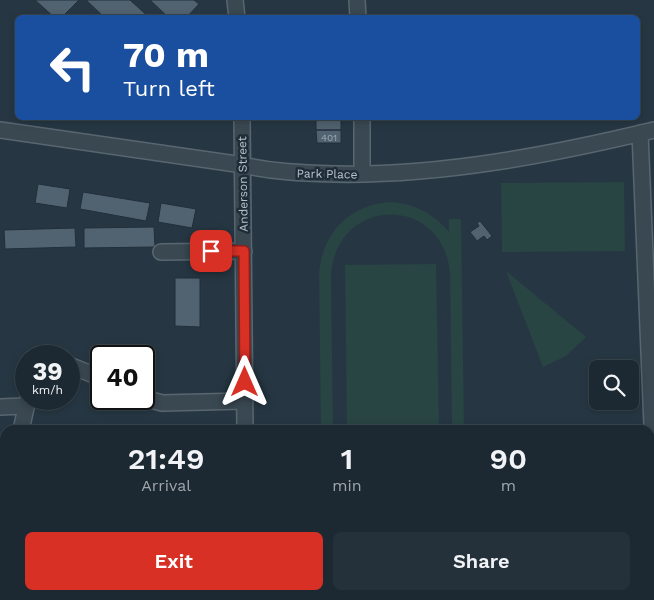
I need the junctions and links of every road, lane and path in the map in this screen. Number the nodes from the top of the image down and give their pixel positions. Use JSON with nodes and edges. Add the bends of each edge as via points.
{"nodes":[{"id":1,"x":236,"y":0,"type":"edge"},
{"id":2,"x":357,"y":0,"type":"edge"},
{"id":3,"x":237,"y":15,"type":"edge"},
{"id":4,"x":358,"y":15,"type":"edge"},
{"id":5,"x":242,"y":120,"type":"edge"},
{"id":6,"x":362,"y":120,"type":"edge"},
{"id":7,"x":0,"y":130,"type":"edge"},
{"id":8,"x":647,"y":132,"type":"edge"},
{"id":9,"x":243,"y":165,"type":"junction"},
{"id":10,"x":362,"y":174,"type":"junction"},
{"id":11,"x":244,"y":251,"type":"junction"},
{"id":12,"x":162,"y":252,"type":"dead end"},
{"id":13,"x":652,"y":375,"type":"edge"},
{"id":14,"x":155,"y":401,"type":"edge"},
{"id":15,"x":245,"y":401,"type":"junction"},
{"id":16,"x":15,"y":404,"type":"edge"},
{"id":17,"x":0,"y":406,"type":"edge"},
{"id":18,"x":25,"y":410,"type":"edge"},
{"id":19,"x":22,"y":425,"type":"edge"},
{"id":20,"x":245,"y":425,"type":"edge"},
{"id":21,"x":653,"y":425,"type":"edge"}],
"edges":[{"from":1,"to":3,"type":"street"},
{"from":2,"to":4,"type":"street"},
{"from":5,"to":9,"type":"street","name":"Anderson Street"},
{"from":6,"to":10,"type":"street"},
{"from":7,"to":9,"type":"street","name":"Park Place"},
{"from":8,"to":10,"type":"street","name":"Park Place","via":[[482,164]]},
{"from":8,"to":13,"type":"street"},
{"from":9,"to":10,"type":"street","name":"Park Place","via":[[288,173]]},
{"from":9,"to":11,"type":"street","name":"Anderson Street"},
{"from":11,"to":12,"type":"street"},
{"from":11,"to":15,"type":"street","name":"Anderson Street"},
{"from":13,"to":21,"type":"street"},
{"from":14,"to":15,"type":"street"},
{"from":15,"to":20,"type":"street","name":"Anderson Street"},
{"from":16,"to":17,"type":"street"},
{"from":18,"to":19,"type":"street"}]}
